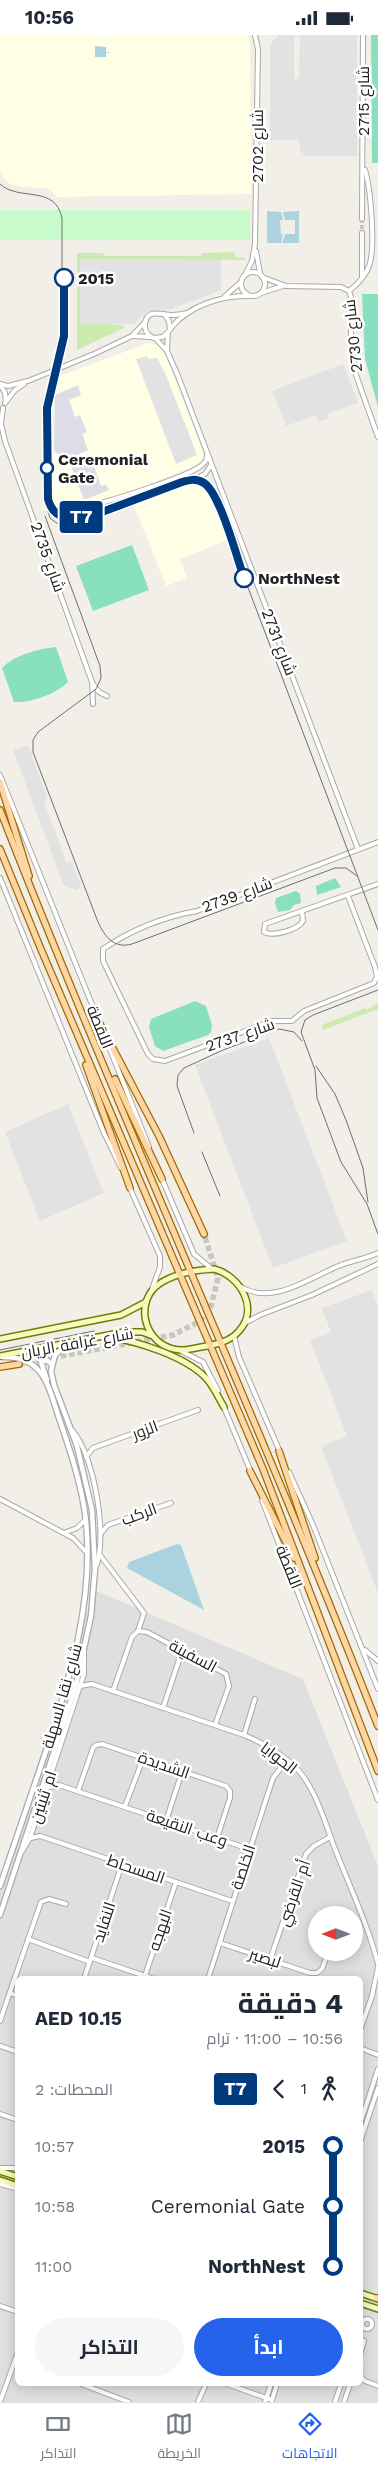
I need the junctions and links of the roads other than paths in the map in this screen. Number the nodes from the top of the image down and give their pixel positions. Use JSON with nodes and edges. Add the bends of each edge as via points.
{"nodes":[{"id":1,"x":255,"y":35,"type":"edge"},
{"id":2,"x":260,"y":35,"type":"edge"},
{"id":3,"x":363,"y":35,"type":"edge"},
{"id":4,"x":258,"y":49,"type":"junction"},
{"id":5,"x":363,"y":166,"type":"junction"},
{"id":6,"x":371,"y":214,"type":"junction"},
{"id":7,"x":371,"y":237,"type":"junction"},
{"id":8,"x":255,"y":244,"type":"junction"},
{"id":9,"x":246,"y":273,"type":"junction"},
{"id":10,"x":262,"y":276,"type":"junction"},
{"id":11,"x":362,"y":279,"type":"junction"},
{"id":12,"x":241,"y":282,"type":"junction"},
{"id":13,"x":286,"y":286,"type":"junction"},
{"id":14,"x":349,"y":291,"type":"junction"},
{"id":15,"x":262,"y":293,"type":"junction"},
{"id":16,"x":249,"y":296,"type":"junction"},
{"id":17,"x":224,"y":297,"type":"junction"},
{"id":18,"x":188,"y":313,"type":"junction"},
{"id":19,"x":164,"y":314,"type":"junction"},
{"id":20,"x":146,"y":321,"type":"junction"},
{"id":21,"x":169,"y":331,"type":"junction"},
{"id":22,"x":132,"y":336,"type":"junction"},
{"id":23,"x":154,"y":338,"type":"junction"},
{"id":24,"x":167,"y":351,"type":"junction"},
{"id":25,"x":28,"y":381,"type":"junction"},
{"id":26,"x":0,"y":384,"type":"edge"},
{"id":27,"x":5,"y":403,"type":"junction"},
{"id":28,"x":1,"y":410,"type":"edge"},
{"id":29,"x":0,"y":427,"type":"edge"},
{"id":30,"x":3,"y":432,"type":"junction"},
{"id":31,"x":378,"y":437,"type":"edge"},
{"id":32,"x":206,"y":453,"type":"junction"},
{"id":33,"x":211,"y":464,"type":"junction"},
{"id":34,"x":205,"y":474,"type":"junction"},
{"id":35,"x":217,"y":480,"type":"junction"},
{"id":36,"x":92,"y":682,"type":"junction"},
{"id":37,"x":107,"y":695,"type":"dead end"},
{"id":38,"x":93,"y":703,"type":"dead end"},
{"id":39,"x":0,"y":775,"type":"edge"},
{"id":40,"x":0,"y":782,"type":"edge"},
{"id":41,"x":0,"y":810,"type":"edge"},
{"id":42,"x":378,"y":842,"type":"edge"},
{"id":43,"x":0,"y":849,"type":"edge"},
{"id":44,"x":358,"y":849,"type":"junction"},
{"id":45,"x":0,"y":861,"type":"edge"},
{"id":46,"x":10,"y":875,"type":"junction"},
{"id":47,"x":0,"y":878,"type":"edge"},
{"id":48,"x":378,"y":884,"type":"edge"},
{"id":49,"x":348,"y":896,"type":"junction"},
{"id":50,"x":39,"y":909,"type":"junction"},
{"id":51,"x":302,"y":911,"type":"junction"},
{"id":52,"x":103,"y":954,"type":"joint"},
{"id":53,"x":85,"y":1019,"type":"junction"},
{"id":54,"x":98,"y":1020,"type":"junction"},
{"id":55,"x":73,"y":1025,"type":"junction"},
{"id":56,"x":162,"y":1179,"type":"junction"},
{"id":57,"x":130,"y":1188,"type":"junction"},
{"id":58,"x":204,"y":1235,"type":"tunnel mouth"},
{"id":59,"x":378,"y":1253,"type":"edge"},
{"id":60,"x":378,"y":1264,"type":"edge"},
{"id":61,"x":214,"y":1269,"type":"junction"},
{"id":62,"x":191,"y":1272,"type":"junction"},
{"id":63,"x":180,"y":1275,"type":"junction"},
{"id":64,"x":241,"y":1287,"type":"junction"},
{"id":65,"x":152,"y":1291,"type":"junction"},
{"id":66,"x":146,"y":1302,"type":"junction"},
{"id":67,"x":243,"y":1325,"type":"junction"},
{"id":68,"x":105,"y":1336,"type":"junction"},
{"id":69,"x":234,"y":1336,"type":"junction"},
{"id":70,"x":153,"y":1337,"type":"junction"},
{"id":71,"x":0,"y":1339,"type":"edge"},
{"id":72,"x":221,"y":1342,"type":"junction"},
{"id":73,"x":66,"y":1344,"type":"junction"},
{"id":74,"x":210,"y":1345,"type":"junction"},
{"id":75,"x":179,"y":1350,"type":"junction"},
{"id":76,"x":0,"y":1357,"type":"edge"},
{"id":77,"x":19,"y":1364,"type":"tunnel mouth"},
{"id":78,"x":51,"y":1364,"type":"junction"},
{"id":79,"x":0,"y":1367,"type":"edge"},
{"id":80,"x":50,"y":1391,"type":"junction"},
{"id":81,"x":224,"y":1407,"type":"junction"},
{"id":82,"x":198,"y":1410,"type":"dead end"},
{"id":83,"x":69,"y":1427,"type":"junction"},
{"id":84,"x":83,"y":1447,"type":"junction"},
{"id":85,"x":93,"y":1449,"type":"junction"},
{"id":86,"x":279,"y":1451,"type":"junction"},
{"id":87,"x":86,"y":1457,"type":"junction"},
{"id":88,"x":250,"y":1471,"type":"junction"},
{"id":89,"x":0,"y":1499,"type":"edge"},
{"id":90,"x":171,"y":1503,"type":"dead end"},
{"id":91,"x":86,"y":1521,"type":"junction"},
{"id":92,"x":99,"y":1521,"type":"junction"},
{"id":93,"x":108,"y":1525,"type":"junction"},
{"id":94,"x":62,"y":1533,"type":"junction"},
{"id":95,"x":100,"y":1533,"type":"junction"},
{"id":96,"x":87,"y":1553,"type":"junction"},
{"id":97,"x":100,"y":1555,"type":"junction"},
{"id":98,"x":299,"y":1563,"type":"junction"},
{"id":99,"x":95,"y":1569,"type":"junction"},
{"id":100,"x":317,"y":1570,"type":"junction"},
{"id":101,"x":138,"y":1631,"type":"junction"},
{"id":102,"x":361,"y":1645,"type":"junction"},
{"id":103,"x":84,"y":1651,"type":"junction"},
{"id":104,"x":182,"y":1651,"type":"junction"},
{"id":105,"x":378,"y":1661,"type":"edge"},
{"id":106,"x":84,"y":1674,"type":"junction"},
{"id":107,"x":92,"y":1684,"type":"junction"},
{"id":108,"x":80,"y":1686,"type":"junction"},
{"id":109,"x":378,"y":1689,"type":"edge"},
{"id":110,"x":113,"y":1691,"type":"junction"},
{"id":111,"x":255,"y":1699,"type":"dead end"},
{"id":112,"x":162,"y":1708,"type":"junction"},
{"id":113,"x":215,"y":1725,"type":"junction"},
{"id":114,"x":378,"y":1726,"type":"edge"},
{"id":115,"x":244,"y":1735,"type":"junction"},
{"id":116,"x":143,"y":1759,"type":"junction"},
{"id":117,"x":287,"y":1760,"type":"junction"},
{"id":118,"x":378,"y":1771,"type":"edge"},
{"id":119,"x":182,"y":1772,"type":"junction"},
{"id":120,"x":50,"y":1774,"type":"junction"},
{"id":121,"x":58,"y":1785,"type":"junction"},
{"id":122,"x":46,"y":1788,"type":"junction"},
{"id":123,"x":78,"y":1791,"type":"junction"},
{"id":124,"x":378,"y":1800,"type":"edge"},
{"id":125,"x":125,"y":1806,"type":"junction"},
{"id":126,"x":166,"y":1821,"type":"junction"},
{"id":127,"x":33,"y":1826,"type":"junction"},
{"id":128,"x":40,"y":1836,"type":"junction"},
{"id":129,"x":330,"y":1837,"type":"junction"},
{"id":130,"x":30,"y":1838,"type":"junction"},
{"id":131,"x":217,"y":1839,"type":"junction"},
{"id":132,"x":249,"y":1849,"type":"junction"},
{"id":133,"x":20,"y":1854,"type":"junction"},
{"id":134,"x":122,"y":1864,"type":"junction"},
{"id":135,"x":176,"y":1882,"type":"junction"},
{"id":136,"x":0,"y":1886,"type":"edge"},
{"id":137,"x":232,"y":1901,"type":"junction"},
{"id":138,"x":66,"y":1904,"type":"dead end"},
{"id":139,"x":357,"y":1906,"type":"edge"},
{"id":140,"x":0,"y":1915,"type":"edge"},
{"id":141,"x":363,"y":1921,"type":"edge"},
{"id":142,"x":28,"y":1939,"type":"junction"},
{"id":143,"x":220,"y":1943,"type":"junction"},
{"id":144,"x":91,"y":1960,"type":"junction"},
{"id":145,"x":270,"y":1960,"type":"junction"},
{"id":146,"x":325,"y":1961,"type":"edge"},
{"id":147,"x":378,"y":1966,"type":"edge"},
{"id":148,"x":16,"y":1976,"type":"edge"},
{"id":149,"x":85,"y":1976,"type":"edge"},
{"id":150,"x":141,"y":1976,"type":"edge"},
{"id":151,"x":144,"y":1976,"type":"edge"},
{"id":152,"x":209,"y":1976,"type":"edge"},
{"id":153,"x":15,"y":1978,"type":"edge"},
{"id":154,"x":10,"y":1993,"type":"junction"},
{"id":155,"x":15,"y":1994,"type":"edge"},
{"id":156,"x":372,"y":1996,"type":"junction"},
{"id":157,"x":378,"y":1998,"type":"edge"},
{"id":158,"x":0,"y":2021,"type":"edge"},
{"id":159,"x":363,"y":2022,"type":"edge"},
{"id":160,"x":0,"y":2046,"type":"edge"},
{"id":161,"x":363,"y":2050,"type":"edge"},
{"id":162,"x":15,"y":2051,"type":"edge"},
{"id":163,"x":378,"y":2055,"type":"edge"},
{"id":164,"x":378,"y":2069,"type":"edge"},
{"id":165,"x":378,"y":2088,"type":"edge"},
{"id":166,"x":0,"y":2114,"type":"edge"},
{"id":167,"x":363,"y":2115,"type":"edge"},
{"id":168,"x":15,"y":2119,"type":"edge"},
{"id":169,"x":363,"y":2133,"type":"edge"},
{"id":170,"x":15,"y":2168,"type":"edge"},
{"id":171,"x":0,"y":2169,"type":"edge"},
{"id":172,"x":15,"y":2176,"type":"edge"},
{"id":173,"x":0,"y":2180,"type":"edge"},
{"id":174,"x":0,"y":2184,"type":"edge"},
{"id":175,"x":15,"y":2184,"type":"edge"},
{"id":176,"x":15,"y":2188,"type":"edge"},
{"id":177,"x":363,"y":2294,"type":"edge"},
{"id":178,"x":378,"y":2298,"type":"edge"},
{"id":179,"x":363,"y":2304,"type":"edge"},
{"id":180,"x":0,"y":2306,"type":"edge"},
{"id":181,"x":378,"y":2309,"type":"edge"},
{"id":182,"x":15,"y":2311,"type":"edge"},
{"id":183,"x":364,"y":2320,"type":"edge"},
{"id":184,"x":372,"y":2324,"type":"junction"},
{"id":185,"x":378,"y":2324,"type":"edge"},
{"id":186,"x":363,"y":2325,"type":"edge"},
{"id":187,"x":365,"y":2328,"type":"junction"},
{"id":188,"x":363,"y":2330,"type":"edge"},
{"id":189,"x":363,"y":2336,"type":"edge"},
{"id":190,"x":15,"y":2360,"type":"edge"},
{"id":191,"x":363,"y":2382,"type":"edge"},
{"id":192,"x":86,"y":2386,"type":"edge"},
{"id":193,"x":205,"y":2386,"type":"edge"},
{"id":194,"x":232,"y":2386,"type":"edge"},
{"id":195,"x":270,"y":2386,"type":"edge"},
{"id":196,"x":276,"y":2386,"type":"edge"},
{"id":197,"x":340,"y":2386,"type":"edge"},
{"id":198,"x":349,"y":2386,"type":"edge"},
{"id":199,"x":378,"y":2386,"type":"edge"},
{"id":200,"x":266,"y":2400,"type":"edge"},
{"id":201,"x":272,"y":2401,"type":"edge"},
{"id":202,"x":0,"y":2402,"type":"edge"},
{"id":203,"x":129,"y":2402,"type":"edge"},
{"id":204,"x":198,"y":2402,"type":"edge"},
{"id":205,"x":335,"y":2402,"type":"edge"},
{"id":206,"x":344,"y":2402,"type":"edge"}],
"edges":[{"from":1,"to":4,"type":"street","name":"شارع 2702"},
{"from":2,"to":4,"type":"street","name":"شارع 2702"},
{"from":3,"to":5,"type":"street","name":"شارع 2715"},
{"from":4,"to":8,"type":"street","name":"شارع 2702"},
{"from":5,"to":6,"type":"street","name":"شارع 2715","via":[[371,191]]},
{"from":5,"to":6,"type":"street","name":"شارع 2715","via":[[362,216]]},
{"from":6,"to":7,"type":"street","name":"شارع 2715"},
{"from":7,"to":11,"type":"street","name":"شارع 2715","via":[[370,263]]},
{"from":7,"to":11,"type":"street","via":[[362,235]]},
{"from":8,"to":9,"type":"street","name":"شارع 2702"},
{"from":8,"to":10,"type":"street","name":"شارع 2702"},
{"from":9,"to":10,"type":"street"},
{"from":9,"to":12,"type":"street"},
{"from":10,"to":13,"type":"street"},
{"from":10,"to":15,"type":"street","via":[[265,287]]},
{"from":11,"to":14,"type":"street","name":"شارع 2715"},
{"from":12,"to":16,"type":"street","via":[[243,292]]},
{"from":12,"to":17,"type":"street"},
{"from":13,"to":14,"type":"street","via":[[341,287]]},
{"from":13,"to":15,"type":"street"},
{"from":14,"to":31,"type":"street","name":"شارع 2730","via":[[356,375]]},
{"from":15,"to":16,"type":"street"},
{"from":16,"to":17,"type":"street"},
{"from":17,"to":18,"type":"street"},
{"from":18,"to":19,"type":"street"},
{"from":18,"to":21,"type":"street"},
{"from":19,"to":20,"type":"street","via":[[152,314]]},
{"from":19,"to":21,"type":"street","via":[[170,321]]},
{"from":20,"to":22,"type":"street"},
{"from":20,"to":23,"type":"street","via":[[145,329]]},
{"from":21,"to":23,"type":"street"},
{"from":21,"to":24,"type":"street","name":"شارع 2731"},
{"from":22,"to":23,"type":"street"},
{"from":22,"to":25,"type":"street"},
{"from":23,"to":24,"type":"street","name":"شارع 2731"},
{"from":24,"to":32,"type":"street","name":"شارع 2731"},
{"from":25,"to":26,"type":"street"},
{"from":25,"to":27,"type":"street"},
{"from":26,"to":27,"type":"street","via":[[6,393]]},
{"from":27,"to":28,"type":"street"},
{"from":28,"to":30,"type":"street","name":"شارع 2735"},
{"from":29,"to":30,"type":"street","name":"شارع 2735"},
{"from":30,"to":36,"type":"street","name":"شارع 2735"},
{"from":32,"to":33,"type":"street","name":"شارع 2731"},
{"from":32,"to":34,"type":"street","via":[[207,459],[202,466],[104,502],[102,509],[109,511]]},
{"from":33,"to":34,"type":"street"},
{"from":33,"to":35,"type":"street","name":"شارع 2731"},
{"from":34,"to":35,"type":"street"},
{"from":35,"to":44,"type":"street","name":"شارع 2731"},
{"from":36,"to":37,"type":"street","name":"شارع 2735","via":[[99,692]]},
{"from":36,"to":38,"type":"street","name":"شارع 2735"},
{"from":39,"to":54,"type":"street","name":"اللقطة"},
{"from":40,"to":50,"type":"main road"},
{"from":41,"to":50,"type":"main road","name":"اللقطة"},
{"from":42,"to":44,"type":"street","name":"شارع 2739"},
{"from":43,"to":46,"type":"main road","name":"اللقطة"},
{"from":44,"to":52,"type":"street","name":"شارع 2739","via":[[197,911],[176,915],[135,931],[103,949]]},
{"from":45,"to":46,"type":"main road"},
{"from":46,"to":55,"type":"main road","name":"اللقطة"},
{"from":47,"to":57,"type":"street","via":[[104,1133]]},
{"from":48,"to":49,"type":"street"},
{"from":49,"to":51,"type":"street"},
{"from":49,"to":52,"type":"street","name":"شارع 2737","via":[[375,967],[377,977],[374,983],[304,1011],[292,1021],[272,1021],[165,1061],[153,1059],[148,1054],[122,1004]]},
{"from":50,"to":53,"type":"main road","name":"اللقطة"},
{"from":51,"to":51,"type":"street","via":[[265,924],[263,930],[267,934],[296,928],[303,921]]},
{"from":53,"to":56,"type":"main road"},
{"from":53,"to":62,"type":"main road","name":"اللقطة"},
{"from":54,"to":56,"type":"street","name":"اللقطة"},
{"from":54,"to":58,"type":"main road","via":[[159,1136]]},
{"from":55,"to":57,"type":"main road"},
{"from":55,"to":63,"type":"main road","name":"اللقطة"},
{"from":56,"to":61,"type":"street","name":"اللقطة","via":[[194,1255]]},
{"from":57,"to":65,"type":"street","via":[[160,1256]]},
{"from":59,"to":64,"type":"street","via":[[276,1293],[258,1293]]},
{"from":60,"to":67,"type":"street"},
{"from":61,"to":62,"type":"main road"},
{"from":61,"to":64,"type":"main road","name":"اللقطة","via":[[230,1275]]},
{"from":62,"to":63,"type":"main road"},
{"from":62,"to":72,"type":"main road","name":"اللقطة"},
{"from":63,"to":65,"type":"main road","via":[[164,1281]]},
{"from":63,"to":74,"type":"main road","name":"اللقطة"},
{"from":64,"to":67,"type":"main road","via":[[246,1306]]},
{"from":65,"to":66,"type":"main road"},
{"from":66,"to":70,"type":"main road","via":[[146,1320]]},
{"from":66,"to":71,"type":"main road","name":"شارع غرافة الريان","via":[[121,1315]]},
{"from":67,"to":69,"type":"main road"},
{"from":68,"to":70,"type":"main road","name":"شارع غرافة الريان","via":[[132,1331]]},
{"from":68,"to":73,"type":"main road","name":"شارع غرافة الريان"},
{"from":68,"to":81,"type":"main road","via":[[128,1340],[191,1366],[206,1378]]},
{"from":69,"to":72,"type":"main road"},
{"from":69,"to":86,"type":"street","via":[[239,1357]]},
{"from":70,"to":75,"type":"main road","name":"اللقطة","via":[[165,1346]]},
{"from":72,"to":74,"type":"main road"},
{"from":72,"to":100,"type":"main road","name":"اللقطة"},
{"from":73,"to":76,"type":"main road","name":"شارع غرافة الريان"},
{"from":73,"to":78,"type":"street"},
{"from":74,"to":75,"type":"main road"},
{"from":74,"to":98,"type":"main road","name":"اللقطة"},
{"from":75,"to":81,"type":"street","name":"اللقطة","via":[[203,1362]]},
{"from":76,"to":80,"type":"street","name":"شارع نقا السهلة","via":[[30,1361]]},
{"from":77,"to":79,"type":"main road"},
{"from":78,"to":80,"type":"street","via":[[47,1360],[41,1362]]},
{"from":78,"to":83,"type":"street","name":"شارع نقا السهلة","via":[[54,1385]]},
{"from":80,"to":91,"type":"street","name":"شارع نقا السهلة","via":[[75,1467]]},
{"from":81,"to":88,"type":"street","name":"اللقطة"},
{"from":82,"to":85,"type":"street","name":"الزور"},
{"from":83,"to":84,"type":"street","name":"شارع نقا السهلة"},
{"from":83,"to":99,"type":"street","name":"شارع نقا السهلة","via":[[83,1466],[90,1501]]},
{"from":84,"to":85,"type":"street"},
{"from":84,"to":87,"type":"street","name":"شارع نقا السهلة"},
{"from":85,"to":87,"type":"street","name":"الزور"},
{"from":86,"to":100,"type":"main road"},
{"from":86,"to":102,"type":"street","via":[[313,1525]]},
{"from":87,"to":92,"type":"street","name":"شارع نقا السهلة"},
{"from":88,"to":98,"type":"main road"},
{"from":88,"to":124,"type":"street","name":"اللقطة"},
{"from":89,"to":94,"type":"street"},
{"from":90,"to":93,"type":"street","name":"الركب"},
{"from":91,"to":94,"type":"street"},
{"from":91,"to":96,"type":"street","name":"شارع نقا السهلة"},
{"from":92,"to":93,"type":"street","name":"الركب"},
{"from":92,"to":95,"type":"street","name":"شارع نقا السهلة"},
{"from":93,"to":95,"type":"street","name":"الركب"},
{"from":94,"to":96,"type":"street","via":[[78,1542]]},
{"from":95,"to":97,"type":"street","name":"شارع نقا السهلة"},
{"from":96,"to":136,"type":"street","name":"شارع نقا السهلة","via":[[85,1605],[70,1678]]},
{"from":97,"to":99,"type":"street","name":"شارع نقا السهلة"},
{"from":97,"to":101,"type":"street","via":[[143,1609],[144,1617]]},
{"from":98,"to":118,"type":"main road","name":"اللقطة"},
{"from":99,"to":103,"type":"street","name":"شارع نقا السهلة"},
{"from":100,"to":114,"type":"main road","name":"اللقطة"},
{"from":101,"to":104,"type":"street","name":"السفينة","via":[[147,1632]]},
{"from":101,"to":110,"type":"street","via":[[132,1637]]},
{"from":102,"to":105,"type":"street","via":[[371,1658]]},
{"from":102,"to":109,"type":"street"},
{"from":103,"to":106,"type":"street","name":"ام ثنيتين"},
{"from":103,"to":133,"type":"street","name":"شارع نقا السهلة","via":[[76,1685]]},
{"from":104,"to":112,"type":"street"},
{"from":104,"to":113,"type":"street","name":"السفينة","via":[[226,1674],[229,1679]]},
{"from":106,"to":107,"type":"street"},
{"from":106,"to":108,"type":"street","name":"ام ثنيتين"},
{"from":107,"to":108,"type":"street","name":"الحوايا"},
{"from":107,"to":110,"type":"street","name":"الحوايا"},
{"from":108,"to":120,"type":"street","name":"ام ثنيتين"},
{"from":110,"to":112,"type":"street","name":"الحوايا"},
{"from":111,"to":115,"type":"street"},
{"from":112,"to":113,"type":"street","name":"الحوايا"},
{"from":113,"to":115,"type":"street","name":"الحوايا"},
{"from":115,"to":117,"type":"street","name":"الحوايا"},
{"from":116,"to":119,"type":"street","name":"الشديدة"},
{"from":116,"to":123,"type":"street","name":"الشديدة","via":[[102,1744],[96,1745]]},
{"from":116,"to":125,"type":"street","name":"وعب النقيعة"},
{"from":117,"to":129,"type":"street","name":"الحوايا","via":[[302,1776]]},
{"from":117,"to":132,"type":"street","name":"الخلصة","via":[[273,1779]]},
{"from":119,"to":126,"type":"street"},
{"from":119,"to":131,"type":"street","name":"الشديدة","via":[[226,1786],[230,1791]]},
{"from":120,"to":121,"type":"street"},
{"from":120,"to":122,"type":"street","name":"ام ثنيتين"},
{"from":121,"to":122,"type":"street"},
{"from":121,"to":123,"type":"street","name":"وعب النقيعة"},
{"from":122,"to":127,"type":"street","name":"ام ثنيتين"},
{"from":123,"to":125,"type":"street","name":"وعب النقيعة"},
{"from":125,"to":126,"type":"street","name":"وعب النقيعة"},
{"from":126,"to":131,"type":"street","name":"وعب النقيعة"},
{"from":127,"to":128,"type":"street"},
{"from":127,"to":130,"type":"street","name":"ام ثنيتين"},
{"from":128,"to":130,"type":"street"},
{"from":128,"to":134,"type":"street","name":"المسحاط"},
{"from":129,"to":139,"type":"street","name":"الحوايا"},
{"from":129,"to":145,"type":"street","name":"أم القرضي","via":[[306,1854]]},
{"from":130,"to":133,"type":"street","name":"ام ثنيتين"},
{"from":131,"to":132,"type":"street","name":"وعب النقيعة"},
{"from":132,"to":137,"type":"street","name":"الخلصة"},
{"from":133,"to":140,"type":"street","name":"شارع نقا السهلة"},
{"from":134,"to":135,"type":"street","name":"المسحاط"},
{"from":134,"to":144,"type":"street","name":"النفايد"},
{"from":135,"to":137,"type":"street","name":"المسحاط"},
{"from":135,"to":151,"type":"street","name":"البهجه"},
{"from":137,"to":143,"type":"street","name":"الخلصة"},
{"from":138,"to":142,"type":"street","via":[[44,1899]]},
{"from":141,"to":147,"type":"street","name":"الحوايا"},
{"from":142,"to":144,"type":"street"},
{"from":142,"to":148,"type":"street"},
{"from":143,"to":145,"type":"street","name":"لبصير"},
{"from":143,"to":152,"type":"street","name":"الخلصة"},
{"from":144,"to":149,"type":"street","name":"النفايد"},
{"from":144,"to":150,"type":"street"},
{"from":145,"to":146,"type":"street","name":"لبصير","via":[[317,1973]]},
{"from":147,"to":156,"type":"street","name":"الحوايا"},
{"from":153,"to":154,"type":"street"},
{"from":154,"to":155,"type":"street"},
{"from":154,"to":158,"type":"street"},
{"from":156,"to":157,"type":"street"},
{"from":156,"to":159,"type":"street","name":"الحوايا"},
{"from":160,"to":162,"type":"street"},
{"from":161,"to":163,"type":"street"},
{"from":164,"to":167,"type":"street"},
{"from":165,"to":169,"type":"street"},
{"from":166,"to":168,"type":"street"},
{"from":170,"to":171,"type":"street"},
{"from":171,"to":172,"type":"main road"},
{"from":173,"to":175,"type":"main road"},
{"from":174,"to":176,"type":"street"},
{"from":177,"to":178,"type":"main road"},
{"from":179,"to":181,"type":"main road"},
{"from":180,"to":182,"type":"street"},
{"from":183,"to":184,"type":"street","via":[[370,2320]]},
{"from":184,"to":185,"type":"street"},
{"from":184,"to":187,"type":"street"},
{"from":186,"to":187,"type":"street"},
{"from":187,"to":188,"type":"street"},
{"from":187,"to":189,"type":"street"},
{"from":190,"to":202,"type":"street"},
{"from":191,"to":199,"type":"street"},
{"from":192,"to":203,"type":"street"},
{"from":193,"to":204,"type":"street"},
{"from":194,"to":200,"type":"street"},
{"from":195,"to":200,"type":"street"},
{"from":196,"to":201,"type":"street"},
{"from":197,"to":205,"type":"street"},
{"from":198,"to":206,"type":"street"},
{"from":200,"to":201,"type":"street"}]}
